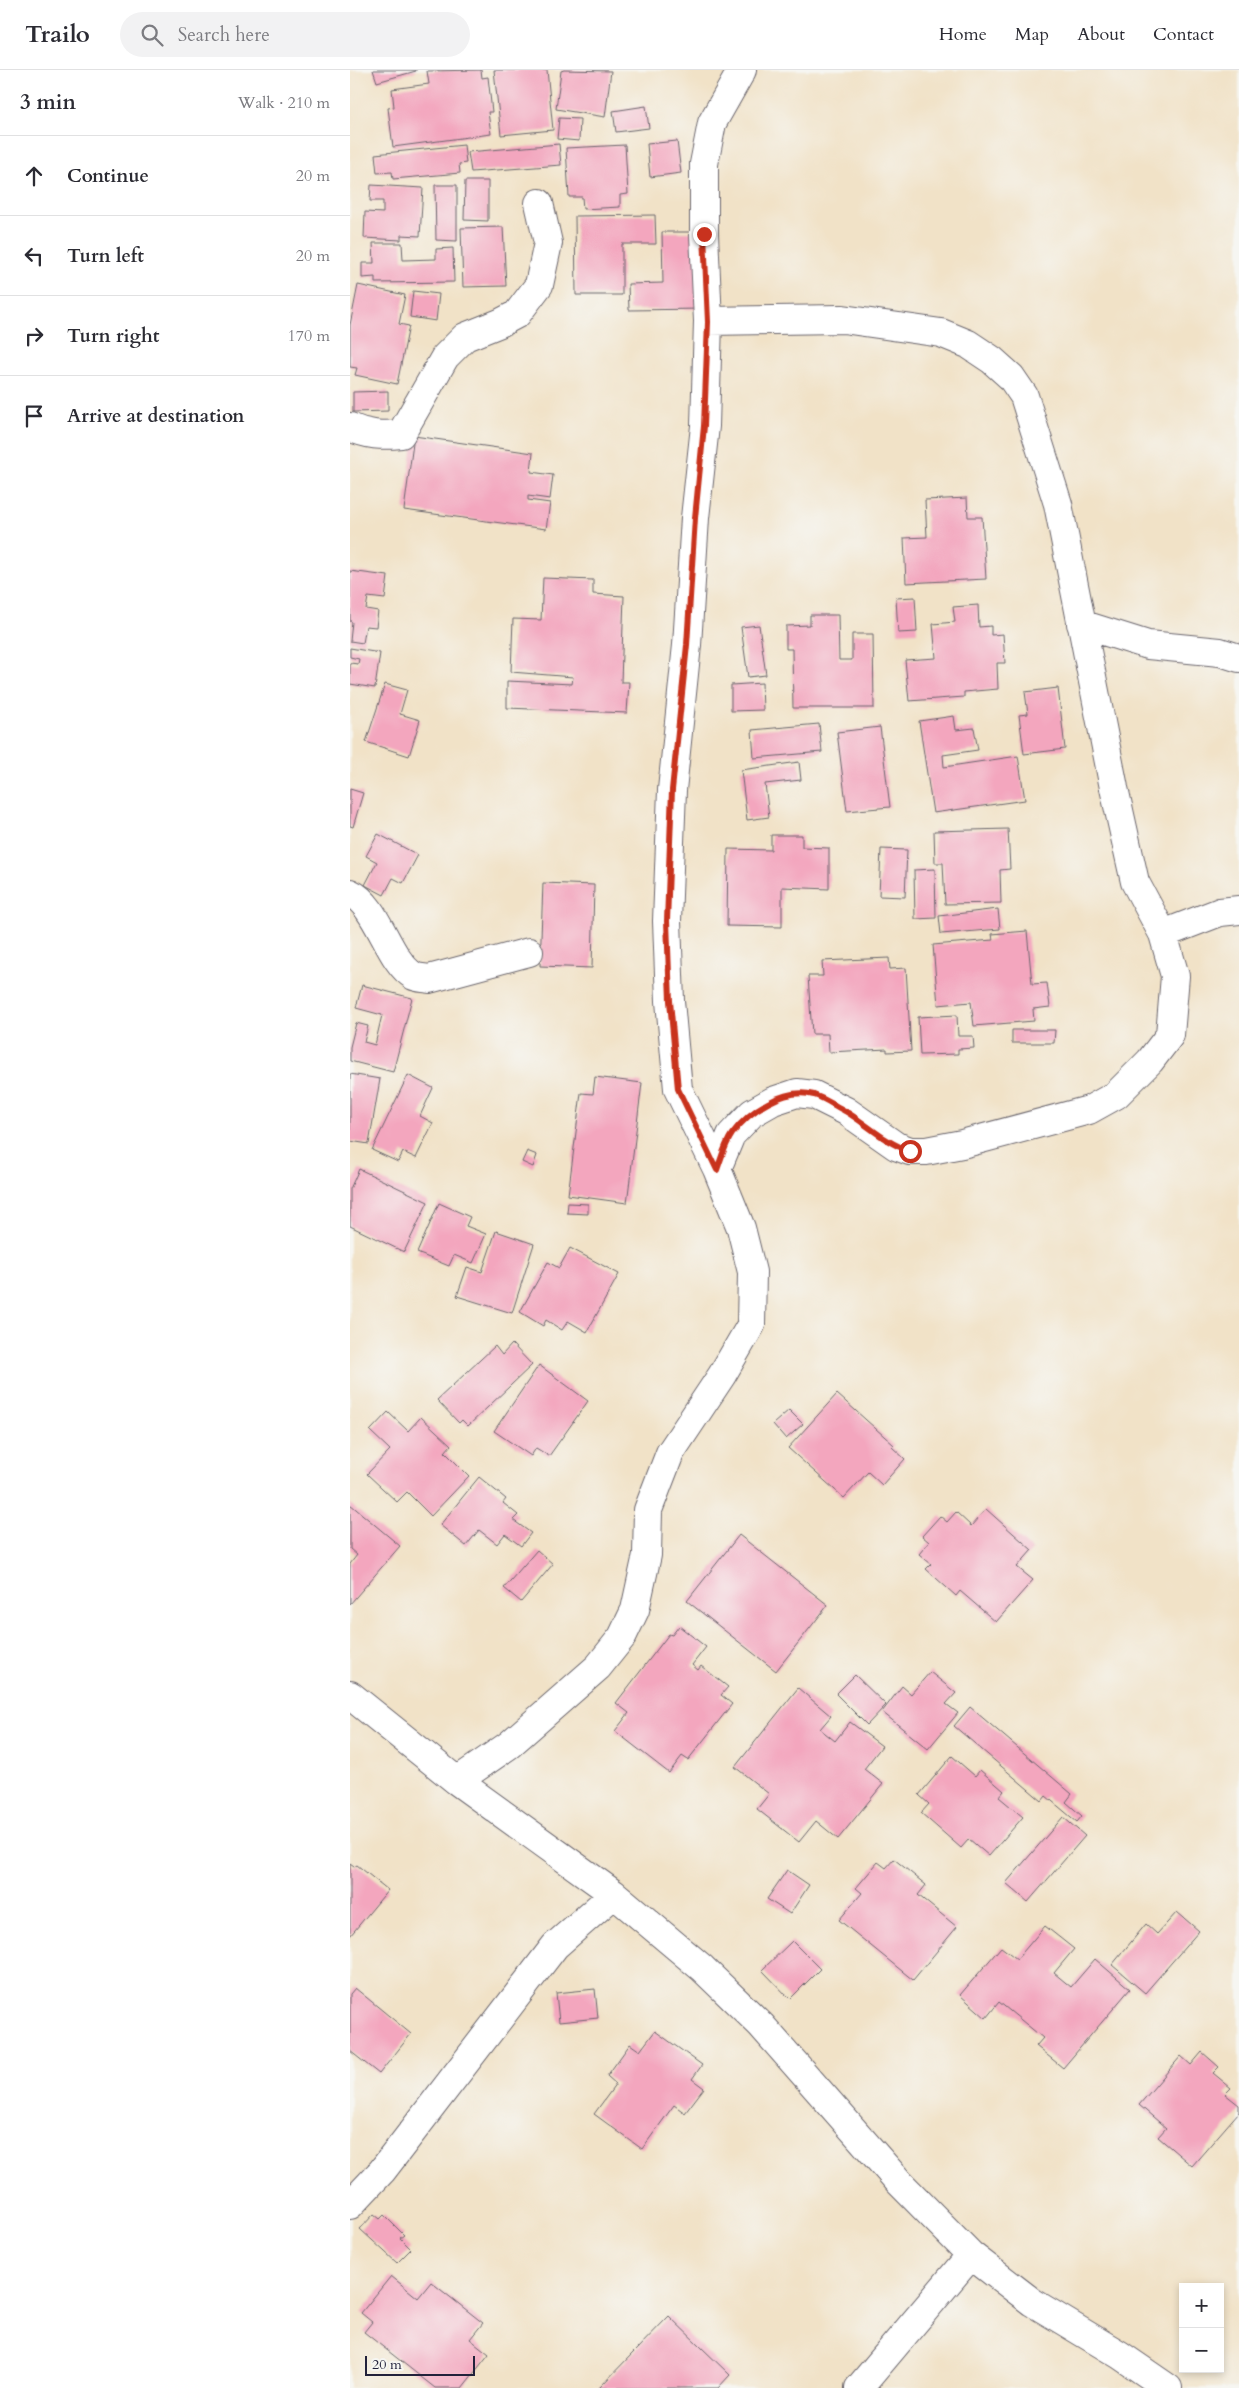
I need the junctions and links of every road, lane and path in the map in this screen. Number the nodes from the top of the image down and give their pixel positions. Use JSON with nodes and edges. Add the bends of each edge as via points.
{"nodes":[{"id":1,"x":742,"y":70,"type":"edge"},
{"id":2,"x":539,"y":204,"type":"dead end"},
{"id":3,"x":708,"y":322,"type":"junction"},
{"id":4,"x":350,"y":428,"type":"edge"},
{"id":5,"x":1081,"y":624,"type":"junction"},
{"id":6,"x":1239,"y":658,"type":"edge"},
{"id":7,"x":350,"y":893,"type":"edge"},
{"id":8,"x":1239,"y":910,"type":"edge"},
{"id":9,"x":1163,"y":934,"type":"junction"},
{"id":10,"x":529,"y":952,"type":"dead end"},
{"id":11,"x":717,"y":1170,"type":"junction"},
{"id":12,"x":350,"y":1695,"type":"edge"},
{"id":13,"x":457,"y":1780,"type":"junction"},
{"id":14,"x":614,"y":1894,"type":"junction"},
{"id":15,"x":350,"y":2205,"type":"edge"},
{"id":16,"x":970,"y":2255,"type":"junction"},
{"id":17,"x":859,"y":2388,"type":"edge"},
{"id":18,"x":1168,"y":2388,"type":"edge"}],
"edges":[{"from":1,"to":3,"type":"street","via":[[712,123],[704,164]]},
{"from":2,"to":4,"type":"street","via":[[548,243],[539,285],[517,314],[465,337],[445,357],[401,434],[364,434]]},
{"from":3,"to":5,"type":"street","via":[[842,319],[941,333],[968,344],[992,360],[1011,377],[1024,396],[1058,504]]},
{"from":3,"to":11,"type":"street","via":[[704,426],[672,790],[667,921],[678,1089]]},
{"from":5,"to":6,"type":"street","via":[[1148,645],[1220,652]]},
{"from":5,"to":9,"type":"street","via":[[1136,882]]},
{"from":7,"to":10,"type":"street","via":[[370,913],[399,960],[414,976],[429,979]]},
{"from":8,"to":9,"type":"street","via":[[1220,912]]},
{"from":9,"to":11,"type":"street","via":[[1175,976],[1170,1036],[1116,1095],[1089,1110],[962,1144],[910,1151],[896,1146],[846,1111],[814,1096],[797,1093],[752,1113],[731,1135]]},
{"from":11,"to":13,"type":"street","via":[[741,1228],[752,1272],[751,1324],[722,1375],[670,1453],[648,1510],[647,1555],[635,1610],[622,1637],[598,1667],[509,1745]]},
{"from":12,"to":13,"type":"street"},
{"from":13,"to":14,"type":"street"},
{"from":14,"to":15,"type":"street","via":[[555,1946],[382,2171]]},
{"from":14,"to":16,"type":"street","via":[[702,1968],[761,2025],[900,2182]]},
{"from":16,"to":17,"type":"street"},
{"from":16,"to":18,"type":"street","via":[[1032,2302]]}]}
